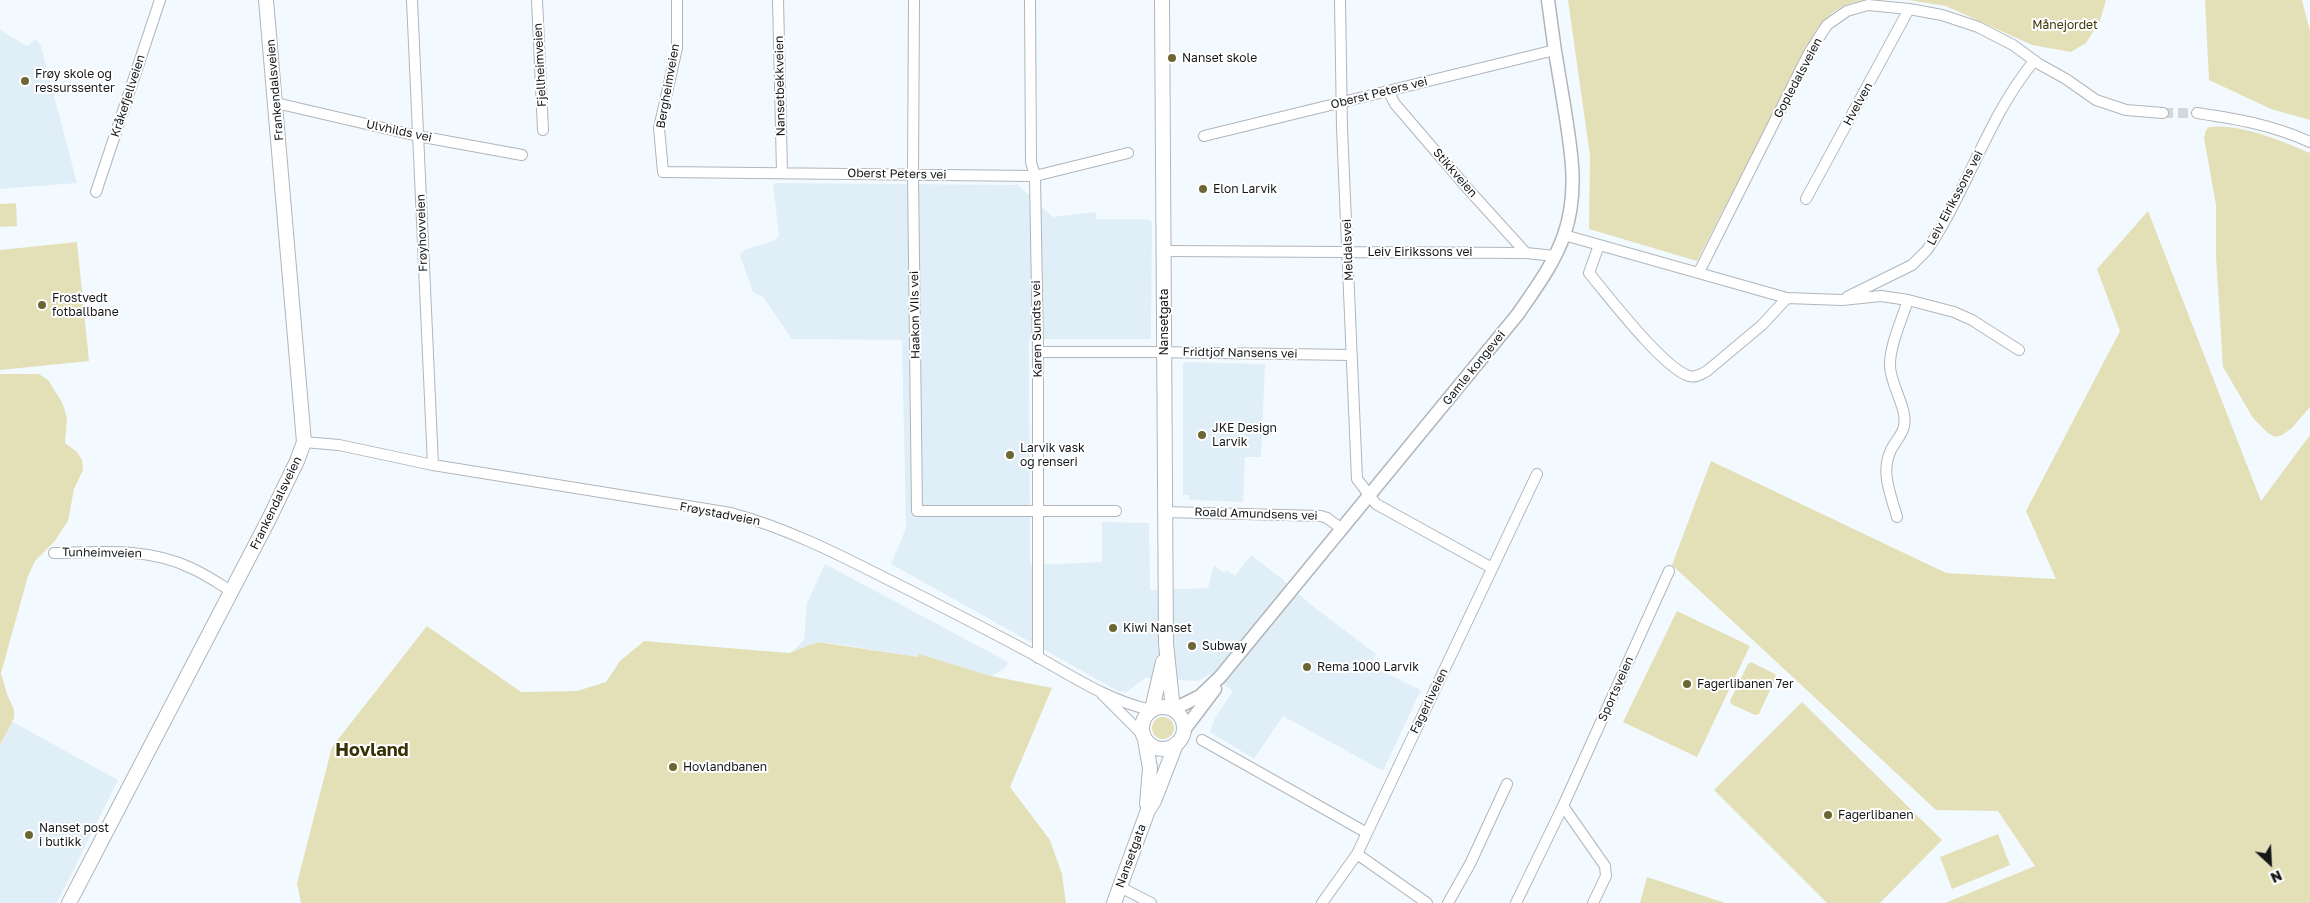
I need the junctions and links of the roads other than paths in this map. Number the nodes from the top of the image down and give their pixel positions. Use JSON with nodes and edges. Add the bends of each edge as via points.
{"nodes":[{"id":1,"x":160,"y":0,"type":"edge"},
{"id":2,"x":266,"y":0,"type":"edge"},
{"id":3,"x":412,"y":0,"type":"edge"},
{"id":4,"x":537,"y":0,"type":"edge"},
{"id":5,"x":677,"y":0,"type":"edge"},
{"id":6,"x":778,"y":0,"type":"edge"},
{"id":7,"x":914,"y":0,"type":"edge"},
{"id":8,"x":1030,"y":0,"type":"edge"},
{"id":9,"x":1162,"y":0,"type":"edge"},
{"id":10,"x":1340,"y":0,"type":"edge"},
{"id":11,"x":1548,"y":0,"type":"edge"},
{"id":12,"x":1889,"y":4,"type":"edge"},
{"id":13,"x":1909,"y":9,"type":"junction"},
{"id":14,"x":1555,"y":50,"type":"junction"},
{"id":15,"x":2034,"y":61,"type":"junction"},
{"id":16,"x":1388,"y":91,"type":"junction"},
{"id":17,"x":1342,"y":102,"type":"junction"},
{"id":18,"x":276,"y":103,"type":"junction"},
{"id":19,"x":2163,"y":113,"type":"tunnel mouth"},
{"id":20,"x":2197,"y":113,"type":"tunnel mouth"},
{"id":21,"x":543,"y":130,"type":"dead end"},
{"id":22,"x":418,"y":136,"type":"junction"},
{"id":23,"x":1204,"y":136,"type":"dead end"},
{"id":24,"x":2310,"y":142,"type":"edge"},
{"id":25,"x":1128,"y":153,"type":"dead end"},
{"id":26,"x":522,"y":155,"type":"dead end"},
{"id":27,"x":663,"y":172,"type":"joint"},
{"id":28,"x":782,"y":172,"type":"junction"},
{"id":29,"x":914,"y":174,"type":"junction"},
{"id":30,"x":1035,"y":176,"type":"junction"},
{"id":31,"x":96,"y":192,"type":"dead end"},
{"id":32,"x":1806,"y":199,"type":"dead end"},
{"id":33,"x":1564,"y":235,"type":"junction"},
{"id":34,"x":1600,"y":245,"type":"junction"},
{"id":35,"x":1164,"y":251,"type":"junction"},
{"id":36,"x":1348,"y":252,"type":"junction"},
{"id":37,"x":1526,"y":253,"type":"junction"},
{"id":38,"x":1555,"y":256,"type":"junction"},
{"id":39,"x":1699,"y":272,"type":"junction"},
{"id":40,"x":1787,"y":298,"type":"junction"},
{"id":41,"x":1842,"y":300,"type":"junction"},
{"id":42,"x":1908,"y":300,"type":"junction"},
{"id":43,"x":2019,"y":350,"type":"dead end"},
{"id":44,"x":1038,"y":352,"type":"junction"},
{"id":45,"x":1164,"y":352,"type":"junction"},
{"id":46,"x":1351,"y":355,"type":"junction"},
{"id":47,"x":304,"y":442,"type":"junction"},
{"id":48,"x":433,"y":465,"type":"junction"},
{"id":49,"x":1537,"y":474,"type":"dead end"},
{"id":50,"x":1369,"y":497,"type":"junction"},
{"id":51,"x":1116,"y":511,"type":"dead end"},
{"id":52,"x":1037,"y":512,"type":"junction"},
{"id":53,"x":1165,"y":512,"type":"junction"},
{"id":54,"x":1897,"y":517,"type":"dead end"},
{"id":55,"x":1342,"y":529,"type":"junction"},
{"id":56,"x":54,"y":553,"type":"dead end"},
{"id":57,"x":1492,"y":568,"type":"junction"},
{"id":58,"x":1669,"y":571,"type":"dead end"},
{"id":59,"x":232,"y":591,"type":"junction"},
{"id":60,"x":1166,"y":644,"type":"junction"},
{"id":61,"x":1038,"y":658,"type":"junction"},
{"id":62,"x":1220,"y":677,"type":"junction"},
{"id":63,"x":1102,"y":694,"type":"junction"},
{"id":64,"x":1151,"y":709,"type":"junction"},
{"id":65,"x":1173,"y":709,"type":"junction"},
{"id":66,"x":1184,"y":730,"type":"junction"},
{"id":67,"x":1144,"y":737,"type":"junction"},
{"id":68,"x":1202,"y":740,"type":"dead end"},
{"id":69,"x":1176,"y":744,"type":"junction"},
{"id":70,"x":1507,"y":784,"type":"dead end"},
{"id":71,"x":1562,"y":806,"type":"junction"},
{"id":72,"x":1148,"y":810,"type":"junction"},
{"id":73,"x":1367,"y":833,"type":"junction"},
{"id":74,"x":1357,"y":854,"type":"junction"},
{"id":75,"x":1120,"y":887,"type":"junction"},
{"id":76,"x":69,"y":903,"type":"edge"},
{"id":77,"x":1114,"y":903,"type":"edge"},
{"id":78,"x":1152,"y":903,"type":"edge"},
{"id":79,"x":1322,"y":903,"type":"edge"},
{"id":80,"x":1427,"y":903,"type":"edge"},
{"id":81,"x":1448,"y":903,"type":"edge"},
{"id":82,"x":1516,"y":903,"type":"edge"},
{"id":83,"x":1594,"y":903,"type":"edge"}],
"edges":[{"from":1,"to":31,"type":"street","name":"Kråkefjellveien"},
{"from":2,"to":18,"type":"main road","name":"Frankendalsveien"},
{"from":3,"to":22,"type":"street","name":"Frøyhovveien"},
{"from":4,"to":21,"type":"street","name":"Fjellheimveien"},
{"from":5,"to":27,"type":"street","name":"Bergheimveien","via":[[677,48],[659,128]]},
{"from":6,"to":28,"type":"street","name":"Nansetbekkveien"},
{"from":7,"to":29,"type":"street","name":"Haakon VIIs vei"},
{"from":8,"to":30,"type":"street","name":"Karen Sundts vei","via":[[1031,154]]},
{"from":9,"to":35,"type":"main road","name":"Nansetgata"},
{"from":10,"to":17,"type":"street","name":"Meldalsvei"},
{"from":11,"to":14,"type":"street","name":"Gamle kongevei"},
{"from":12,"to":13,"type":"street","name":"Gopledalsveien"},
{"from":12,"to":39,"type":"street","name":"Gopledalsveien","via":[[1847,10],[1819,37]]},
{"from":13,"to":15,"type":"street","name":"Gopledalsveien","via":[[1978,26]]},
{"from":13,"to":32,"type":"street","name":"Hvelven"},
{"from":14,"to":16,"type":"street","name":"Oberst Peters vei"},
{"from":14,"to":33,"type":"street","name":"Gamle kongevei","via":[[1573,176],[1572,204]]},
{"from":15,"to":19,"type":"street","name":"Gopledalsveien","via":[[2102,103],[2126,110]]},
{"from":15,"to":41,"type":"street","name":"Leiv Eirikssons vei","via":[[2002,106],[1927,250],[1912,265]]},
{"from":16,"to":17,"type":"street","name":"Oberst Peters vei"},
{"from":16,"to":37,"type":"street","name":"Stikkveien"},
{"from":17,"to":23,"type":"street","name":"Oberst Peters vei"},
{"from":17,"to":36,"type":"street","name":"Meldalsvei"},
{"from":18,"to":22,"type":"street","name":"Ulvhilds vei"},
{"from":18,"to":47,"type":"main road","name":"Frankendalsveien"},
{"from":20,"to":24,"type":"street","via":[[2249,120]]},
{"from":22,"to":26,"type":"street","name":"Ulvhilds vei"},
{"from":22,"to":48,"type":"street","name":"Frøyhovveien"},
{"from":25,"to":30,"type":"street","name":"Oberst Peters vei"},
{"from":27,"to":28,"type":"street","name":"Oberst Peters vei"},
{"from":28,"to":29,"type":"street","name":"Oberst Peters vei"},
{"from":29,"to":30,"type":"street","name":"Oberst Peters vei"},
{"from":29,"to":52,"type":"street","name":"Haakon VIIs vei","via":[[917,510]]},
{"from":30,"to":44,"type":"street","name":"Karen Sundts vei"},
{"from":33,"to":34,"type":"street","name":"Leiv Eirikssons vei"},
{"from":33,"to":38,"type":"street","name":"Gamle kongevei"},
{"from":34,"to":39,"type":"street","name":"Leiv Eirikssons vei"},
{"from":34,"to":40,"type":"street","via":[[1588,273],[1664,360],[1690,376],[1698,376],[1707,370],[1762,325]]},
{"from":35,"to":36,"type":"street","name":"Leiv Eirikssons vei"},
{"from":35,"to":45,"type":"main road","name":"Nansetgata"},
{"from":36,"to":37,"type":"street","name":"Leiv Eirikssons vei"},
{"from":36,"to":46,"type":"street","name":"Meldalsvei"},
{"from":37,"to":38,"type":"street","name":"Leiv Eirikssons vei"},
{"from":38,"to":50,"type":"street","name":"Gamle kongevei","via":[[1518,314]]},
{"from":39,"to":40,"type":"street","name":"Leiv Eirikssons vei"},
{"from":40,"to":41,"type":"street","name":"Leiv Eirikssons vei"},
{"from":41,"to":42,"type":"street","name":"Leiv Eirikssons vei","via":[[1881,296]]},
{"from":42,"to":43,"type":"street","name":"Leiv Eirikssons vei","via":[[1972,320]]},
{"from":42,"to":54,"type":"street","via":[[1890,365],[1904,426],[1885,463]]},
{"from":44,"to":45,"type":"street","name":"Fridtjof Nansens vei"},
{"from":44,"to":52,"type":"street","name":"Karen Sundts vei"},
{"from":45,"to":46,"type":"street","name":"Fridtjof Nansens vei"},
{"from":45,"to":53,"type":"main road","name":"Nansetgata"},
{"from":46,"to":50,"type":"street","name":"Meldalsvei","via":[[1357,479]]},
{"from":47,"to":48,"type":"street","name":"Frøystadveien","via":[[339,445]]},
{"from":47,"to":59,"type":"main road","name":"Frankendalsveien"},
{"from":48,"to":61,"type":"street","name":"Frøystadveien","via":[[731,513],[766,523],[822,546]]},
{"from":49,"to":57,"type":"street","name":"Fagerliveien"},
{"from":50,"to":55,"type":"street","name":"Gamle kongevei"},
{"from":50,"to":57,"type":"street","via":[[1376,504]]},
{"from":51,"to":52,"type":"street"},
{"from":52,"to":61,"type":"street","name":"Karen Sundts vei"},
{"from":53,"to":55,"type":"street","name":"Roald Amundsens vei","via":[[1322,516]]},
{"from":53,"to":60,"type":"main road","name":"Nansetgata"},
{"from":55,"to":62,"type":"street","name":"Gamle kongevei"},
{"from":56,"to":59,"type":"street","name":"Tunheimveien","via":[[106,551],[149,554],[190,567]]},
{"from":57,"to":73,"type":"street","name":"Fagerliveien"},
{"from":58,"to":71,"type":"street","name":"Sportsveien"},
{"from":59,"to":76,"type":"main road","name":"Frankendalsveien"},
{"from":60,"to":64,"type":"main road","name":"Nansetgata"},
{"from":60,"to":65,"type":"main road","name":"Nansetgata"},
{"from":61,"to":63,"type":"street","name":"Frøystadveien"},
{"from":62,"to":65,"type":"street","name":"Gamle kongevei","via":[[1200,696]]},
{"from":62,"to":66,"type":"street","name":"Gamle kongevei","via":[[1211,695]]},
{"from":63,"to":64,"type":"street","name":"Frøystadveien"},
{"from":63,"to":67,"type":"street","name":"Frøystadveien"},
{"from":64,"to":65,"type":"main road","via":[[1166,706]]},
{"from":64,"to":67,"type":"main road","via":[[1143,718]]},
{"from":65,"to":66,"type":"main road","via":[[1182,719]]},
{"from":66,"to":69,"type":"main road"},
{"from":67,"to":69,"type":"main road","via":[[1154,747],[1162,749]]},
{"from":67,"to":72,"type":"main road","name":"Nansetgata","via":[[1150,768]]},
{"from":68,"to":73,"type":"street"},
{"from":69,"to":72,"type":"main road","name":"Nansetgata"},
{"from":70,"to":81,"type":"street"},
{"from":71,"to":82,"type":"street","name":"Sportsveien"},
{"from":71,"to":83,"type":"street","via":[[1606,866],[1606,876]]},
{"from":72,"to":75,"type":"main road","name":"Nansetgata"},
{"from":73,"to":74,"type":"street","name":"Fagerliveien"},
{"from":74,"to":79,"type":"street","name":"Fagerliveien"},
{"from":74,"to":80,"type":"street"},
{"from":75,"to":77,"type":"main road","name":"Nansetgata"},
{"from":75,"to":78,"type":"street"}]}
